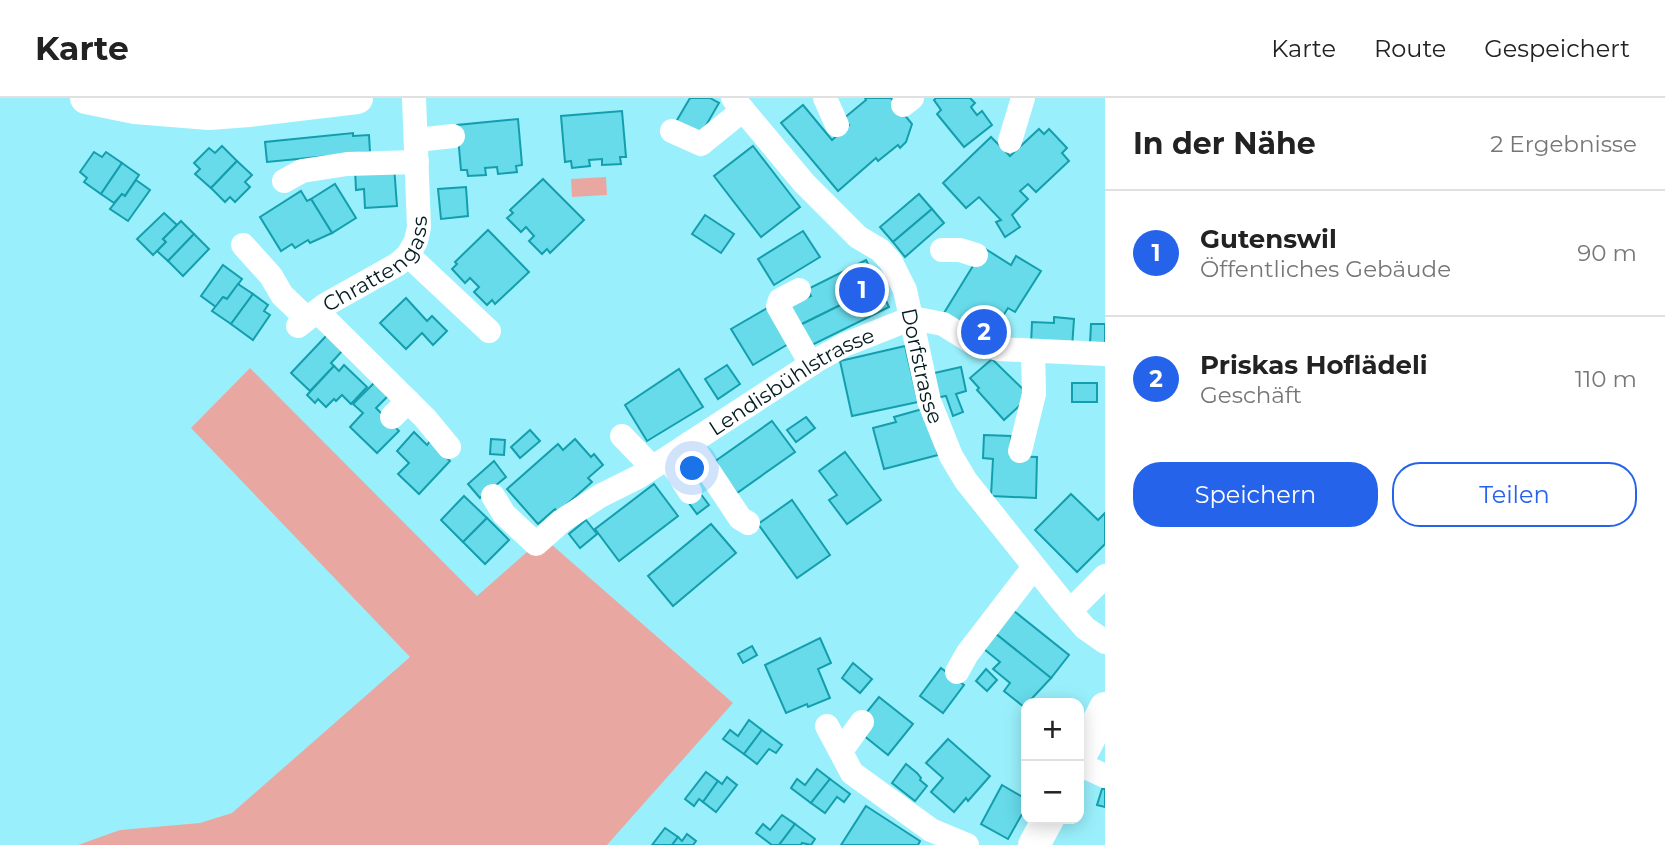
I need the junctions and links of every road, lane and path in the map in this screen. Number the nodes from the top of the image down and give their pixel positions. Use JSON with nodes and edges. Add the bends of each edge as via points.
{"nodes":[{"id":1,"x":86,"y":98,"type":"edge"},
{"id":2,"x":357,"y":98,"type":"edge"},
{"id":3,"x":414,"y":98,"type":"edge"},
{"id":4,"x":825,"y":98,"type":"edge"},
{"id":5,"x":1023,"y":98,"type":"edge"},
{"id":6,"x":738,"y":104,"type":"edge"},
{"id":7,"x":837,"y":125,"type":"dead end"},
{"id":8,"x":672,"y":131,"type":"dead end"},
{"id":9,"x":1010,"y":141,"type":"dead end"},
{"id":10,"x":430,"y":144,"type":"junction"},
{"id":11,"x":284,"y":181,"type":"dead end"},
{"id":12,"x":436,"y":181,"type":"dead end"},
{"id":13,"x":243,"y":245,"type":"dead end"},
{"id":14,"x":942,"y":250,"type":"dead end"},
{"id":15,"x":408,"y":255,"type":"junction"},
{"id":16,"x":976,"y":255,"type":"dead end"},
{"id":17,"x":799,"y":290,"type":"dead end"},
{"id":18,"x":307,"y":318,"type":"junction"},
{"id":19,"x":912,"y":318,"type":"junction"},
{"id":20,"x":489,"y":331,"type":"dead end"},
{"id":21,"x":1033,"y":352,"type":"junction"},
{"id":22,"x":1105,"y":354,"type":"edge"},
{"id":23,"x":811,"y":364,"type":"junction"},
{"id":24,"x":622,"y":436,"type":"dead end"},
{"id":25,"x":690,"y":443,"type":"junction"},
{"id":26,"x":449,"y":446,"type":"dead end"},
{"id":27,"x":1020,"y":451,"type":"dead end"},
{"id":28,"x":660,"y":463,"type":"junction"},
{"id":29,"x":690,"y":492,"type":"dead end"},
{"id":30,"x":494,"y":496,"type":"dead end"},
{"id":31,"x":748,"y":523,"type":"dead end"},
{"id":32,"x":1034,"y":567,"type":"junction"},
{"id":33,"x":1105,"y":576,"type":"edge"},
{"id":34,"x":1070,"y":611,"type":"junction"},
{"id":35,"x":1105,"y":642,"type":"edge"},
{"id":36,"x":957,"y":672,"type":"dead end"},
{"id":37,"x":1105,"y":708,"type":"edge"},
{"id":38,"x":862,"y":722,"type":"dead end"},
{"id":39,"x":827,"y":726,"type":"dead end"},
{"id":40,"x":1084,"y":749,"type":"edge"},
{"id":41,"x":841,"y":751,"type":"junction"},
{"id":42,"x":1084,"y":766,"type":"edge"},
{"id":43,"x":1105,"y":776,"type":"edge"},
{"id":44,"x":1045,"y":824,"type":"edge"},
{"id":45,"x":953,"y":843,"type":"edge"},
{"id":46,"x":1034,"y":845,"type":"edge"}],
"edges":[{"from":1,"to":2,"type":"main road","via":[[135,108],[209,114]]},
{"from":3,"to":10,"type":"street","name":"Chrattengass"},
{"from":4,"to":7,"type":"street"},
{"from":5,"to":9,"type":"street"},
{"from":6,"to":8,"type":"street","via":[[701,144]]},
{"from":6,"to":19,"type":"street","name":"Dorfstrasse","via":[[804,183],[858,237],[891,262]]},
{"from":10,"to":11,"type":"street","via":[[302,171]]},
{"from":10,"to":12,"type":"street"},
{"from":10,"to":15,"type":"street","name":"Chrattengass","via":[[419,228]]},
{"from":13,"to":18,"type":"street","via":[[282,295]]},
{"from":14,"to":16,"type":"street"},
{"from":15,"to":18,"type":"street","name":"Chrattengass"},
{"from":15,"to":20,"type":"street"},
{"from":17,"to":23,"type":"street","via":[[780,300],[778,306]]},
{"from":18,"to":26,"type":"street","via":[[365,369],[400,409]]},
{"from":19,"to":21,"type":"street","via":[[943,324],[984,346]]},
{"from":19,"to":23,"type":"street","name":"Lendisbühlstrasse","via":[[844,345]]},
{"from":19,"to":32,"type":"street","name":"Dorfstrasse","via":[[929,401],[951,456]]},
{"from":21,"to":22,"type":"street"},
{"from":21,"to":27,"type":"street","via":[[1034,394]]},
{"from":23,"to":25,"type":"street","name":"Lendisbühlstrasse"},
{"from":24,"to":28,"type":"street"},
{"from":25,"to":28,"type":"street","name":"Lendisbühlstrasse"},
{"from":25,"to":31,"type":"street","via":[[740,518]]},
{"from":28,"to":29,"type":"street"},
{"from":28,"to":30,"type":"street","name":"Lendisbühlstrasse","via":[[563,520],[536,544],[504,514]]},
{"from":32,"to":34,"type":"street","name":"Dorfstrasse"},
{"from":32,"to":36,"type":"street"},
{"from":33,"to":34,"type":"street"},
{"from":34,"to":35,"type":"street","name":"Dorfstrasse"},
{"from":37,"to":40,"type":"main road"},
{"from":38,"to":41,"type":"street"},
{"from":39,"to":41,"type":"street"},
{"from":41,"to":45,"type":"street","via":[[852,773]]},
{"from":42,"to":43,"type":"street"},
{"from":44,"to":46,"type":"main road"}]}
